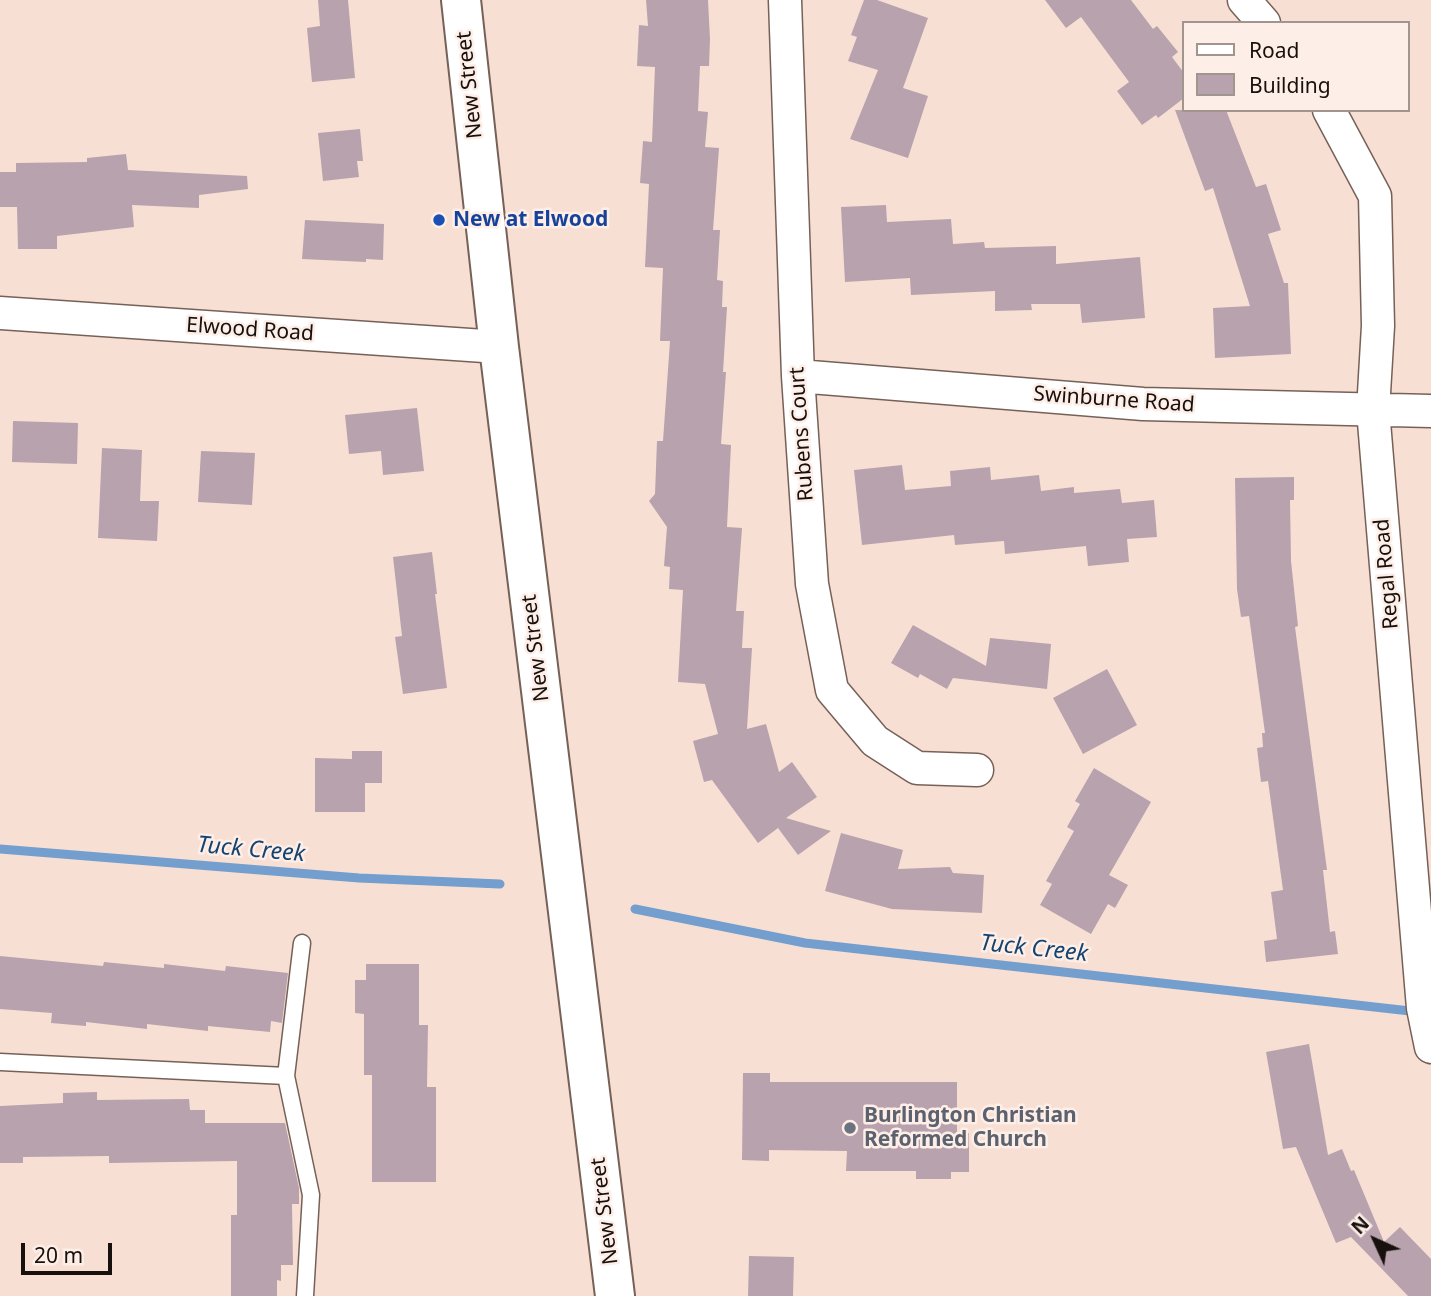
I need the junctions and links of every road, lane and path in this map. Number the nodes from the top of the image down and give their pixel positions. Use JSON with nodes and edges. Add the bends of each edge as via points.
{"nodes":[{"id":1,"x":461,"y":0,"type":"edge"},
{"id":2,"x":785,"y":0,"type":"edge"},
{"id":3,"x":1244,"y":0,"type":"edge"},
{"id":4,"x":1262,"y":21,"type":"edge"},
{"id":5,"x":1330,"y":112,"type":"edge"},
{"id":6,"x":0,"y":313,"type":"edge"},
{"id":7,"x":499,"y":347,"type":"junction"},
{"id":8,"x":798,"y":376,"type":"junction"},
{"id":9,"x":1373,"y":410,"type":"junction"},
{"id":10,"x":1431,"y":411,"type":"edge"},
{"id":11,"x":977,"y":770,"type":"dead end"},
{"id":12,"x":302,"y":943,"type":"dead end"},
{"id":13,"x":1429,"y":1037,"type":"edge"},
{"id":14,"x":0,"y":1062,"type":"edge"},
{"id":15,"x":286,"y":1076,"type":"junction"},
{"id":16,"x":305,"y":1296,"type":"edge"},
{"id":17,"x":615,"y":1296,"type":"edge"}],
"edges":[{"from":1,"to":7,"type":"main road","name":"New Street"},
{"from":2,"to":8,"type":"street","name":"Rubens Court"},
{"from":3,"to":4,"type":"street"},
{"from":5,"to":9,"type":"street","name":"Regal Road","via":[[1375,196],[1378,326]]},
{"from":6,"to":7,"type":"street","name":"Elwood Road"},
{"from":7,"to":17,"type":"main road","name":"New Street"},
{"from":8,"to":9,"type":"street","name":"Swinburne Road","via":[[1143,404]]},
{"from":8,"to":11,"type":"street","name":"Rubens Court","via":[[812,584],[832,690],[875,741],[917,768]]},
{"from":9,"to":10,"type":"street","name":"Swinburne Road"},
{"from":9,"to":13,"type":"street","name":"Regal Road"},
{"from":12,"to":15,"type":"lane"},
{"from":14,"to":15,"type":"lane"},
{"from":15,"to":16,"type":"lane","via":[[311,1195]]}]}
